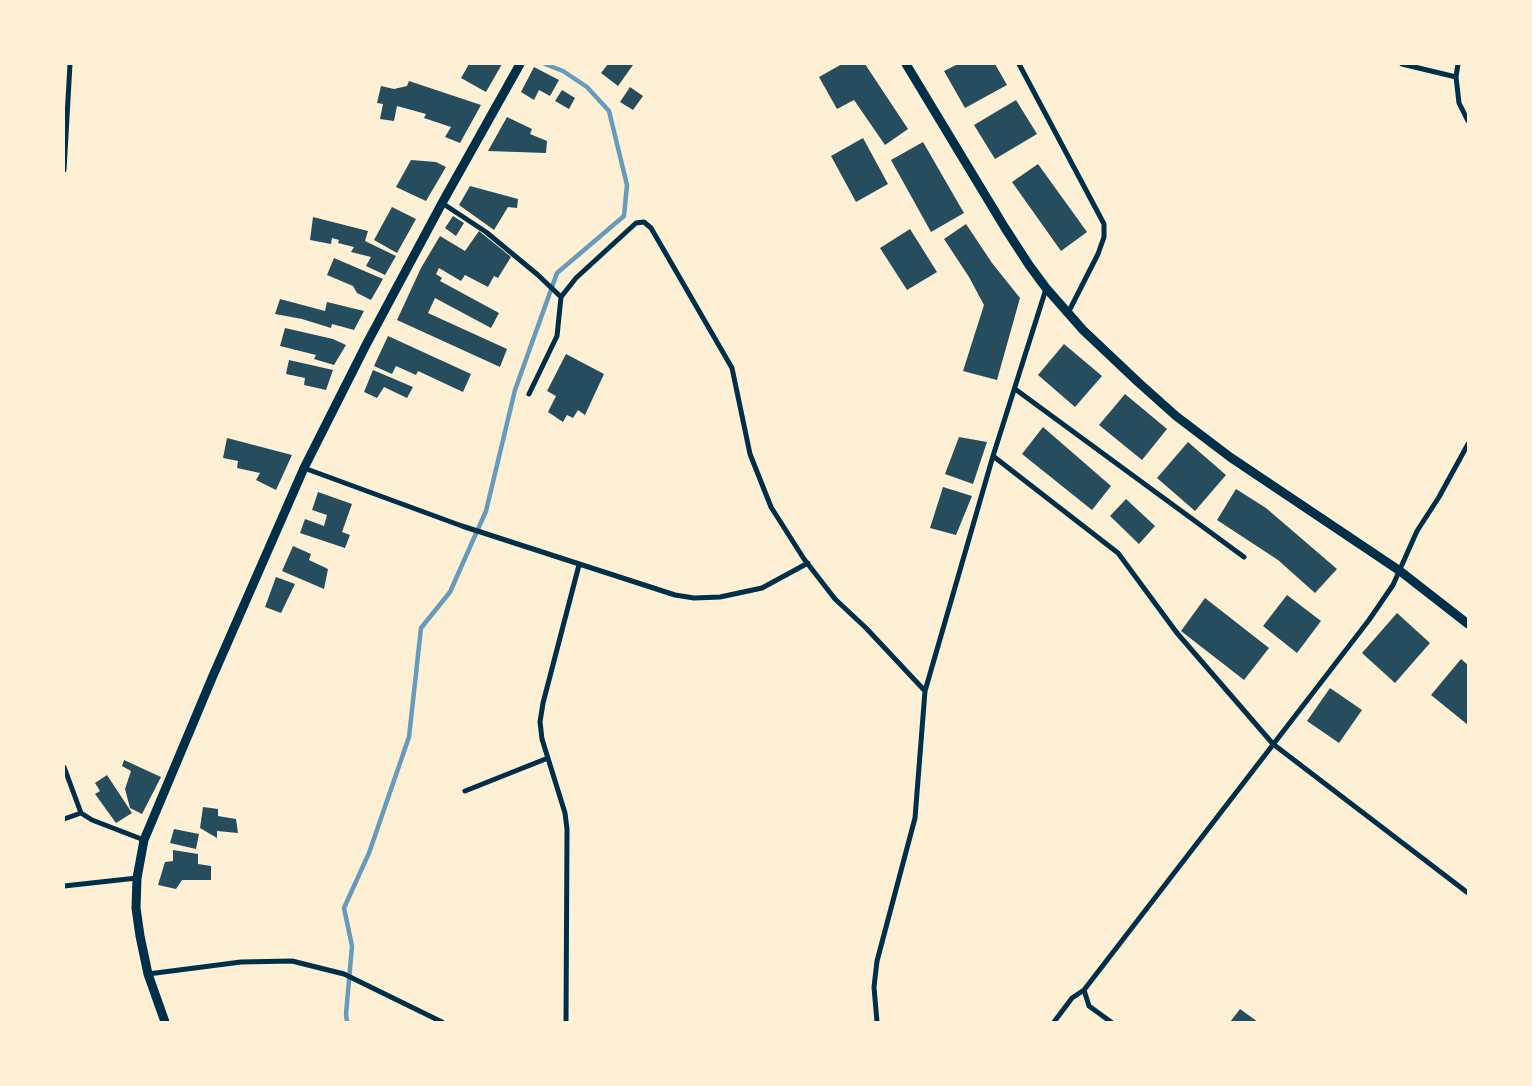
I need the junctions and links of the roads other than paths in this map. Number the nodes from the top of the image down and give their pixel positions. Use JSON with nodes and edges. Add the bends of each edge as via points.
{"nodes":[{"id":1,"x":70,"y":64,"type":"edge"},
{"id":2,"x":520,"y":64,"type":"edge"},
{"id":3,"x":906,"y":64,"type":"edge"},
{"id":4,"x":1019,"y":64,"type":"edge"},
{"id":5,"x":1402,"y":64,"type":"edge"},
{"id":6,"x":1458,"y":64,"type":"edge"},
{"id":7,"x":1456,"y":77,"type":"junction"},
{"id":8,"x":1468,"y":121,"type":"edge"},
{"id":9,"x":64,"y":170,"type":"edge"},
{"id":10,"x":442,"y":203,"type":"junction"},
{"id":11,"x":1046,"y":288,"type":"junction"},
{"id":12,"x":561,"y":297,"type":"junction"},
{"id":13,"x":1067,"y":313,"type":"junction"},
{"id":14,"x":1015,"y":389,"type":"junction"},
{"id":15,"x":529,"y":394,"type":"dead end"},
{"id":16,"x":1468,"y":444,"type":"edge"},
{"id":17,"x":993,"y":456,"type":"junction"},
{"id":18,"x":304,"y":468,"type":"junction"},
{"id":19,"x":1244,"y":557,"type":"dead end"},
{"id":20,"x":808,"y":564,"type":"junction"},
{"id":21,"x":579,"y":565,"type":"junction"},
{"id":22,"x":1400,"y":571,"type":"junction"},
{"id":23,"x":1468,"y":624,"type":"edge"},
{"id":24,"x":925,"y":691,"type":"junction"},
{"id":25,"x":1273,"y":744,"type":"junction"},
{"id":26,"x":548,"y":758,"type":"junction"},
{"id":27,"x":64,"y":767,"type":"edge"},
{"id":28,"x":465,"y":791,"type":"dead end"},
{"id":29,"x":81,"y":813,"type":"junction"},
{"id":30,"x":64,"y":819,"type":"edge"},
{"id":31,"x":144,"y":840,"type":"junction"},
{"id":32,"x":137,"y":878,"type":"junction"},
{"id":33,"x":64,"y":886,"type":"edge"},
{"id":34,"x":1468,"y":893,"type":"edge"},
{"id":35,"x":148,"y":974,"type":"junction"},
{"id":36,"x":1084,"y":990,"type":"junction"},
{"id":37,"x":165,"y":1022,"type":"edge"},
{"id":38,"x":442,"y":1022,"type":"edge"},
{"id":39,"x":566,"y":1022,"type":"edge"},
{"id":40,"x":877,"y":1022,"type":"edge"},
{"id":41,"x":1054,"y":1022,"type":"edge"},
{"id":42,"x":1111,"y":1022,"type":"edge"}],
"edges":[{"from":1,"to":9,"type":"street"},
{"from":2,"to":10,"type":"main road"},
{"from":3,"to":11,"type":"main road","via":[[1005,228]]},
{"from":4,"to":13,"type":"street","via":[[1104,224],[1098,254]]},
{"from":5,"to":7,"type":"street"},
{"from":6,"to":7,"type":"street"},
{"from":7,"to":8,"type":"street","via":[[1459,103]]},
{"from":10,"to":12,"type":"street","via":[[486,232]]},
{"from":10,"to":18,"type":"main road"},
{"from":11,"to":13,"type":"main road"},
{"from":11,"to":14,"type":"street"},
{"from":12,"to":15,"type":"street","via":[[556,336]]},
{"from":12,"to":20,"type":"street","via":[[576,278],[636,223],[644,222],[651,228],[732,368],[750,454],[771,507]]},
{"from":13,"to":22,"type":"main road","via":[[1124,370],[1230,458]]},
{"from":14,"to":17,"type":"street"},
{"from":14,"to":19,"type":"street"},
{"from":16,"to":22,"type":"street","via":[[1417,531]]},
{"from":17,"to":24,"type":"street"},
{"from":17,"to":25,"type":"street","via":[[1118,553],[1177,633]]},
{"from":18,"to":21,"type":"street"},
{"from":18,"to":31,"type":"main road"},
{"from":20,"to":21,"type":"street","via":[[762,588],[720,597],[694,598]]},
{"from":20,"to":24,"type":"street","via":[[835,599]]},
{"from":21,"to":26,"type":"street","via":[[543,703],[541,731]]},
{"from":22,"to":23,"type":"main road"},
{"from":22,"to":25,"type":"street","via":[[1370,620]]},
{"from":24,"to":40,"type":"street","via":[[915,818],[877,961],[874,987]]},
{"from":25,"to":34,"type":"street"},
{"from":25,"to":36,"type":"street"},
{"from":26,"to":28,"type":"street"},
{"from":26,"to":39,"type":"street","via":[[567,829]]},
{"from":27,"to":29,"type":"street"},
{"from":29,"to":30,"type":"street"},
{"from":29,"to":31,"type":"street"},
{"from":31,"to":32,"type":"main road"},
{"from":32,"to":33,"type":"street"},
{"from":32,"to":35,"type":"main road","via":[[136,908]]},
{"from":35,"to":37,"type":"main road"},
{"from":35,"to":38,"type":"street","via":[[241,962],[292,960],[344,974]]},
{"from":36,"to":41,"type":"street","via":[[1072,998]]},
{"from":36,"to":42,"type":"street","via":[[1089,1006]]}]}
